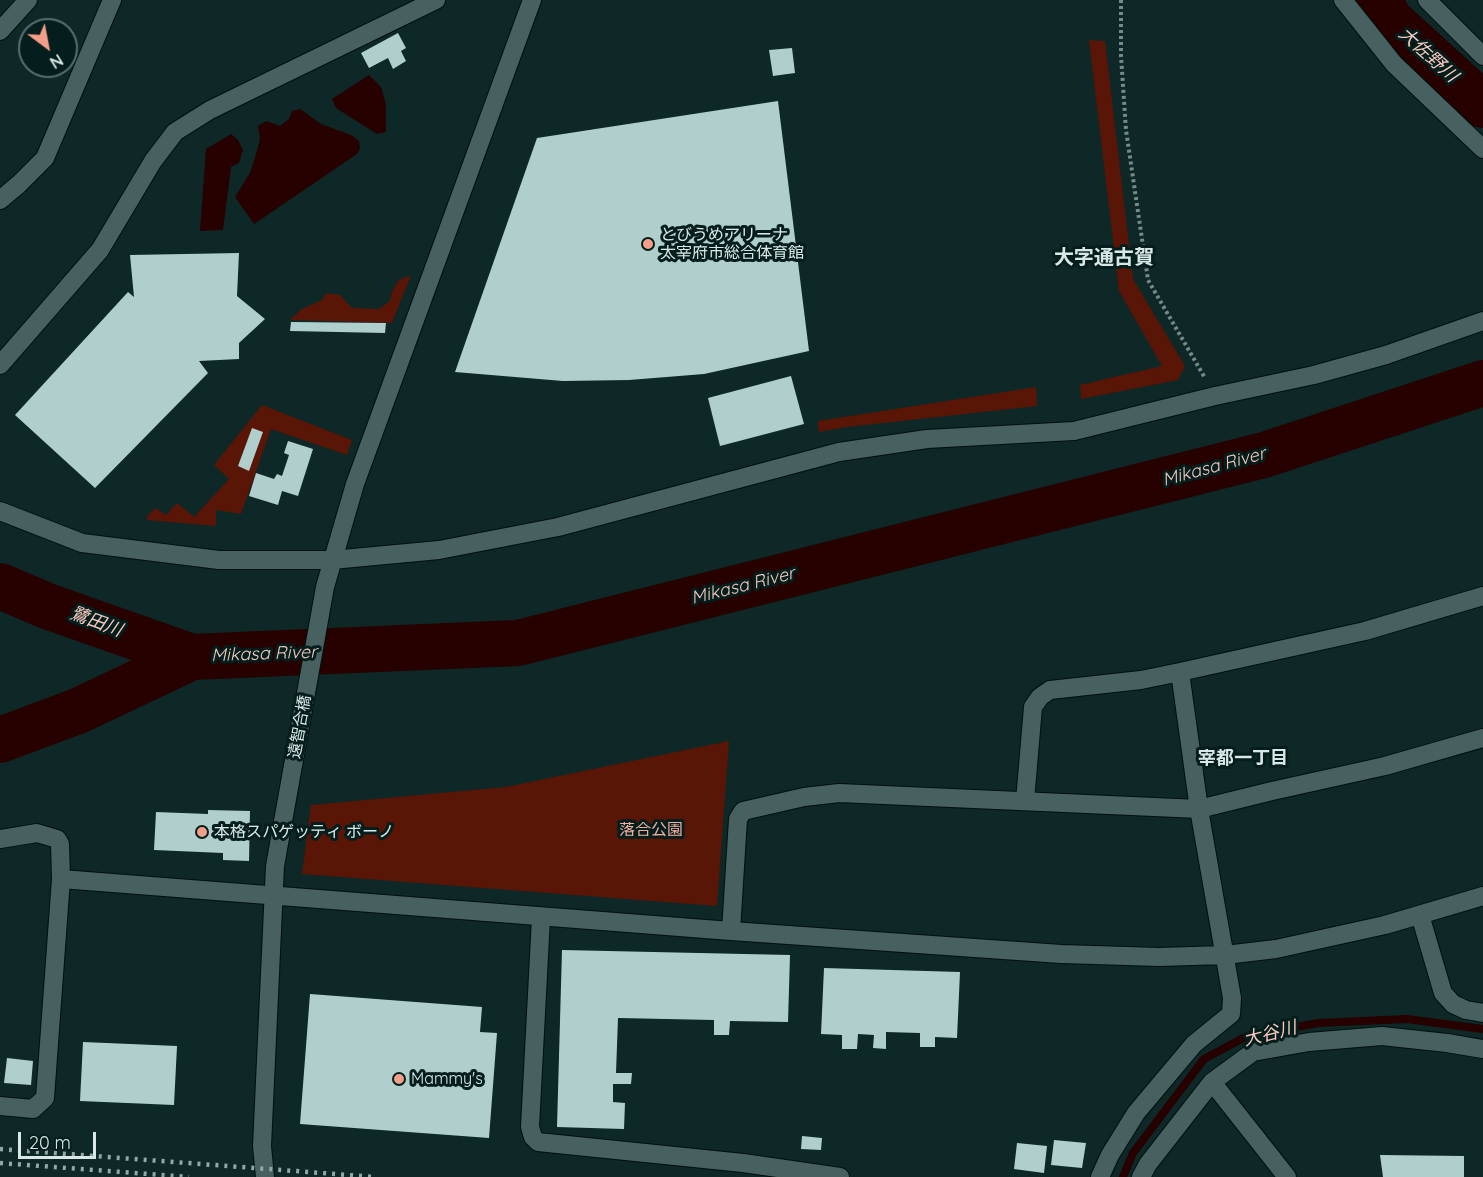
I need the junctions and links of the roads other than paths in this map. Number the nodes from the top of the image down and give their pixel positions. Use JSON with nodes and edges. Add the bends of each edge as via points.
{"nodes":[{"id":1,"x":28,"y":0,"type":"edge"},
{"id":2,"x":112,"y":0,"type":"edge"},
{"id":3,"x":436,"y":0,"type":"edge"},
{"id":4,"x":532,"y":0,"type":"edge"},
{"id":5,"x":1343,"y":0,"type":"edge"},
{"id":6,"x":1427,"y":0,"type":"edge"},
{"id":7,"x":0,"y":31,"type":"edge"},
{"id":8,"x":1483,"y":56,"type":"edge"},
{"id":9,"x":1483,"y":149,"type":"edge"},
{"id":10,"x":0,"y":200,"type":"edge"},
{"id":11,"x":1483,"y":321,"type":"edge"},
{"id":12,"x":0,"y":365,"type":"edge"},
{"id":13,"x":0,"y":511,"type":"edge"},
{"id":14,"x":332,"y":560,"type":"junction"},
{"id":15,"x":1483,"y":596,"type":"edge"},
{"id":16,"x":1180,"y":672,"type":"junction"},
{"id":17,"x":1483,"y":738,"type":"edge"},
{"id":18,"x":1025,"y":801,"type":"junction"},
{"id":19,"x":1199,"y":809,"type":"junction"},
{"id":20,"x":0,"y":839,"type":"edge"},
{"id":21,"x":61,"y":879,"type":"junction"},
{"id":22,"x":273,"y":896,"type":"junction"},
{"id":23,"x":1483,"y":896,"type":"edge"},
{"id":24,"x":1420,"y":915,"type":"junction"},
{"id":25,"x":541,"y":918,"type":"junction"},
{"id":26,"x":731,"y":931,"type":"junction"},
{"id":27,"x":1226,"y":955,"type":"junction"},
{"id":28,"x":1483,"y":1013,"type":"edge"},
{"id":29,"x":1483,"y":1049,"type":"edge"},
{"id":30,"x":1212,"y":1082,"type":"junction"},
{"id":31,"x":0,"y":1106,"type":"edge"},
{"id":32,"x":265,"y":1177,"type":"edge"},
{"id":33,"x":840,"y":1177,"type":"edge"},
{"id":34,"x":1100,"y":1177,"type":"edge"},
{"id":35,"x":1141,"y":1177,"type":"edge"},
{"id":36,"x":1287,"y":1177,"type":"edge"}],
"edges":[{"from":1,"to":7,"type":"street"},
{"from":2,"to":10,"type":"street","via":[[45,158]]},
{"from":3,"to":12,"type":"street","via":[[210,110],[175,132],[153,161],[100,250]]},
{"from":4,"to":14,"type":"street","name":"遠智合橋","via":[[355,484]]},
{"from":5,"to":9,"type":"street","via":[[1394,64]]},
{"from":6,"to":8,"type":"street"},
{"from":11,"to":14,"type":"street","via":[[1314,375],[1074,431],[927,439],[839,452],[558,527],[439,550]]},
{"from":13,"to":14,"type":"street","via":[[82,543],[219,560]]},
{"from":14,"to":22,"type":"street","name":"遠智合橋","via":[[275,866]]},
{"from":15,"to":16,"type":"street","via":[[1365,631]]},
{"from":16,"to":18,"type":"street","via":[[1050,690],[1040,696],[1033,707]]},
{"from":16,"to":19,"type":"street"},
{"from":17,"to":19,"type":"street","via":[[1385,766]]},
{"from":18,"to":19,"type":"street"},
{"from":18,"to":26,"type":"street","via":[[839,793],[804,796],[743,811],[738,819]]},
{"from":19,"to":27,"type":"street"},
{"from":20,"to":21,"type":"street","via":[[38,833],[57,839]]},
{"from":21,"to":22,"type":"street"},
{"from":21,"to":31,"type":"street","via":[[45,1098],[33,1109]]},
{"from":22,"to":25,"type":"street"},
{"from":22,"to":32,"type":"street","name":"遠智合橋","via":[[262,1146]]},
{"from":23,"to":24,"type":"street"},
{"from":24,"to":27,"type":"street","via":[[1276,949]]},
{"from":24,"to":28,"type":"street","via":[[1443,993],[1453,1004]]},
{"from":25,"to":26,"type":"street"},
{"from":25,"to":33,"type":"street","via":[[530,1127],[538,1142]]},
{"from":26,"to":27,"type":"street","via":[[1061,954]]},
{"from":27,"to":34,"type":"street","via":[[1231,1014],[1194,1044],[1136,1113]]},
{"from":29,"to":30,"type":"street","via":[[1382,1036],[1309,1042],[1253,1052]]},
{"from":30,"to":35,"type":"street"},
{"from":30,"to":36,"type":"street"}]}
